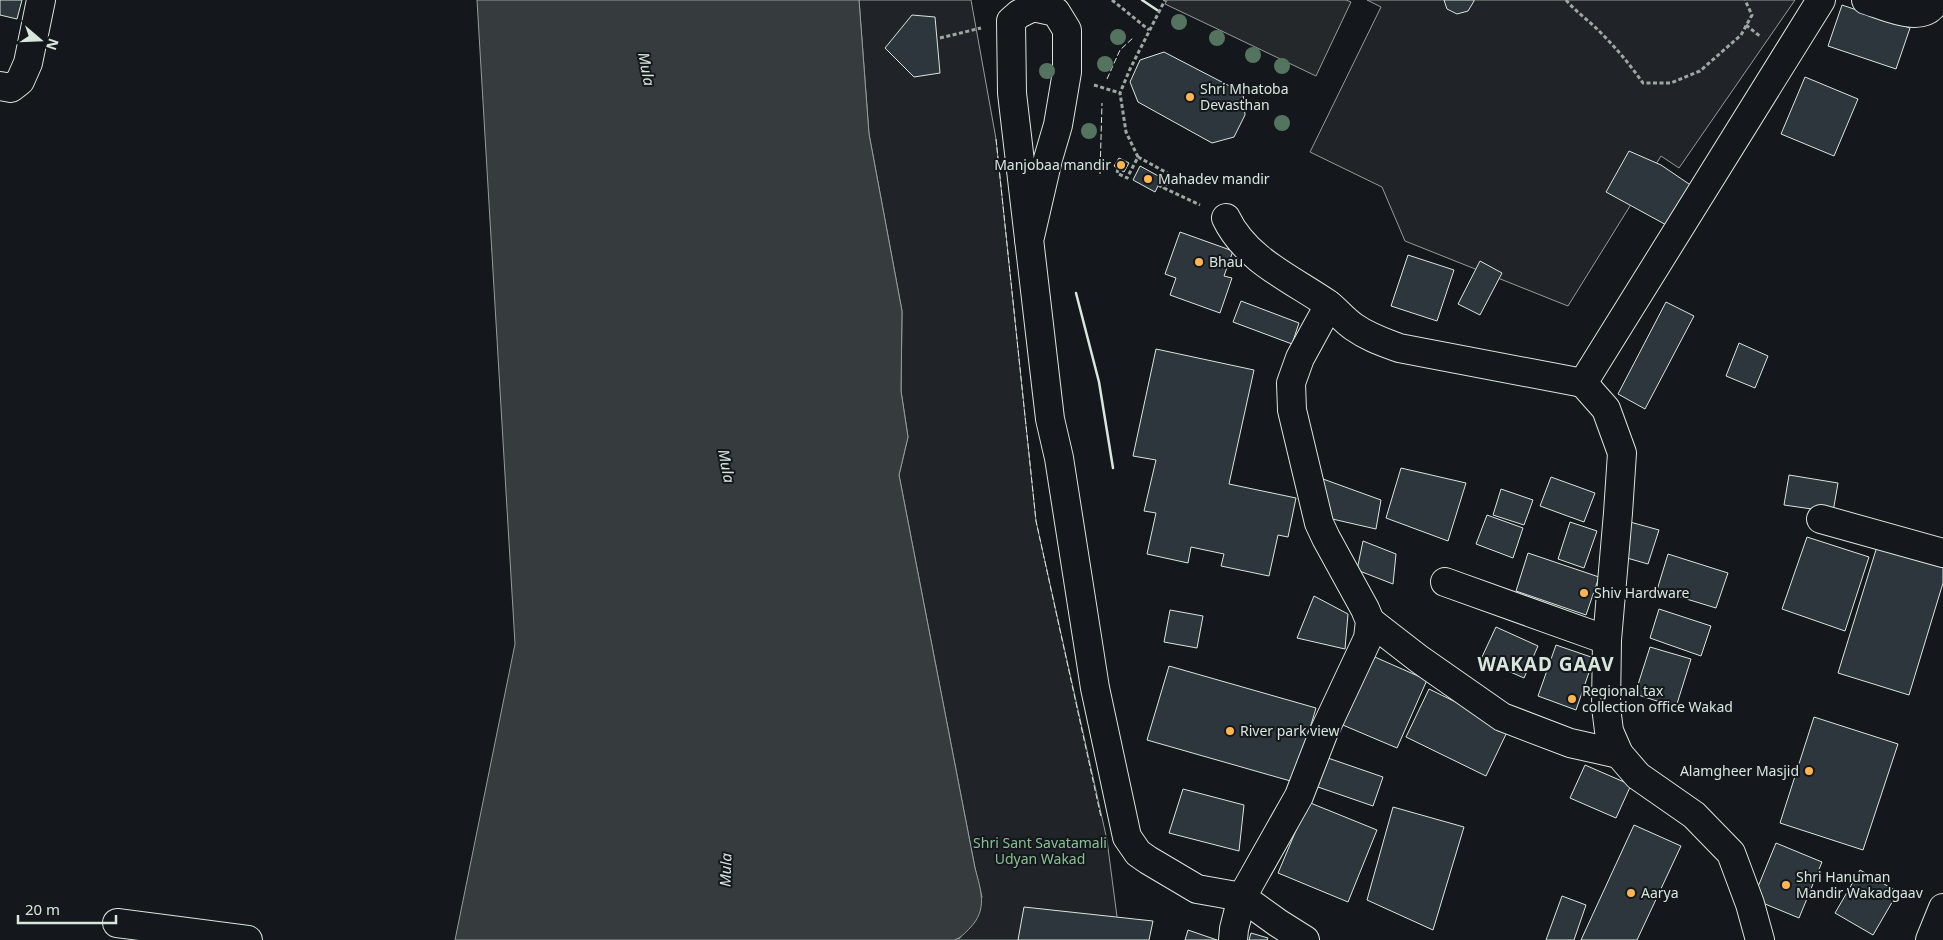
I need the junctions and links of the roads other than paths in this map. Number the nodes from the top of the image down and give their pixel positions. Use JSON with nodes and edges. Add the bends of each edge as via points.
{"nodes":[{"id":1,"x":41,"y":0,"type":"edge"},
{"id":2,"x":1821,"y":0,"type":"edge"},
{"id":3,"x":1866,"y":0,"type":"edge"},
{"id":4,"x":1936,"y":0,"type":"edge"},
{"id":5,"x":0,"y":86,"type":"edge"},
{"id":6,"x":1226,"y":218,"type":"road end"},
{"id":7,"x":1029,"y":241,"type":"junction"},
{"id":8,"x":1329,"y":305,"type":"junction"},
{"id":9,"x":1582,"y":383,"type":"junction"},
{"id":10,"x":1821,"y":519,"type":"dead end"},
{"id":11,"x":1943,"y":553,"type":"edge"},
{"id":12,"x":1445,"y":582,"type":"dead end"},
{"id":13,"x":1370,"y":621,"type":"junction"},
{"id":14,"x":1607,"y":640,"type":"junction"},
{"id":15,"x":1619,"y":754,"type":"junction"},
{"id":16,"x":1242,"y":897,"type":"junction"},
{"id":17,"x":1943,"y":908,"type":"edge"},
{"id":18,"x":118,"y":923,"type":"dead end"},
{"id":19,"x":248,"y":940,"type":"edge"},
{"id":20,"x":1233,"y":940,"type":"edge"},
{"id":21,"x":1305,"y":940,"type":"edge"},
{"id":22,"x":1760,"y":940,"type":"edge"},
{"id":23,"x":1930,"y":940,"type":"edge"}],
"edges":[{"from":1,"to":5,"type":"street","via":[[28,63],[20,81],[10,88]]},
{"from":2,"to":9,"type":"street"},
{"from":3,"to":4,"type":"street","via":[[1900,11],[1922,13],[1933,8]]},
{"from":6,"to":8,"type":"street","via":[[1238,238],[1264,262]]},
{"from":7,"to":7,"type":"street","via":[[1012,93],[1011,21],[1033,7],[1056,12],[1067,30],[1067,72],[1058,125]]},
{"from":7,"to":16,"type":"street","via":[[1050,419],[1095,688],[1127,837],[1148,860],[1197,889]]},
{"from":8,"to":9,"type":"street","via":[[1353,327],[1373,339],[1399,348]]},
{"from":8,"to":13,"type":"street","via":[[1300,358],[1291,383],[1292,410],[1320,523]]},
{"from":9,"to":14,"type":"street","via":[[1606,410],[1622,453]]},
{"from":10,"to":11,"type":"street"},
{"from":12,"to":14,"type":"street"},
{"from":13,"to":15,"type":"street","via":[[1502,717],[1570,743]]},
{"from":13,"to":16,"type":"street","via":[[1368,638],[1323,734],[1299,796]]},
{"from":14,"to":15,"type":"street","via":[[1606,707],[1609,731]]},
{"from":15,"to":22,"type":"street","via":[[1638,776],[1694,815],[1731,853]]},
{"from":16,"to":20,"type":"street"},
{"from":16,"to":21,"type":"street"},
{"from":17,"to":23,"type":"street"},
{"from":18,"to":19,"type":"street"}]}
